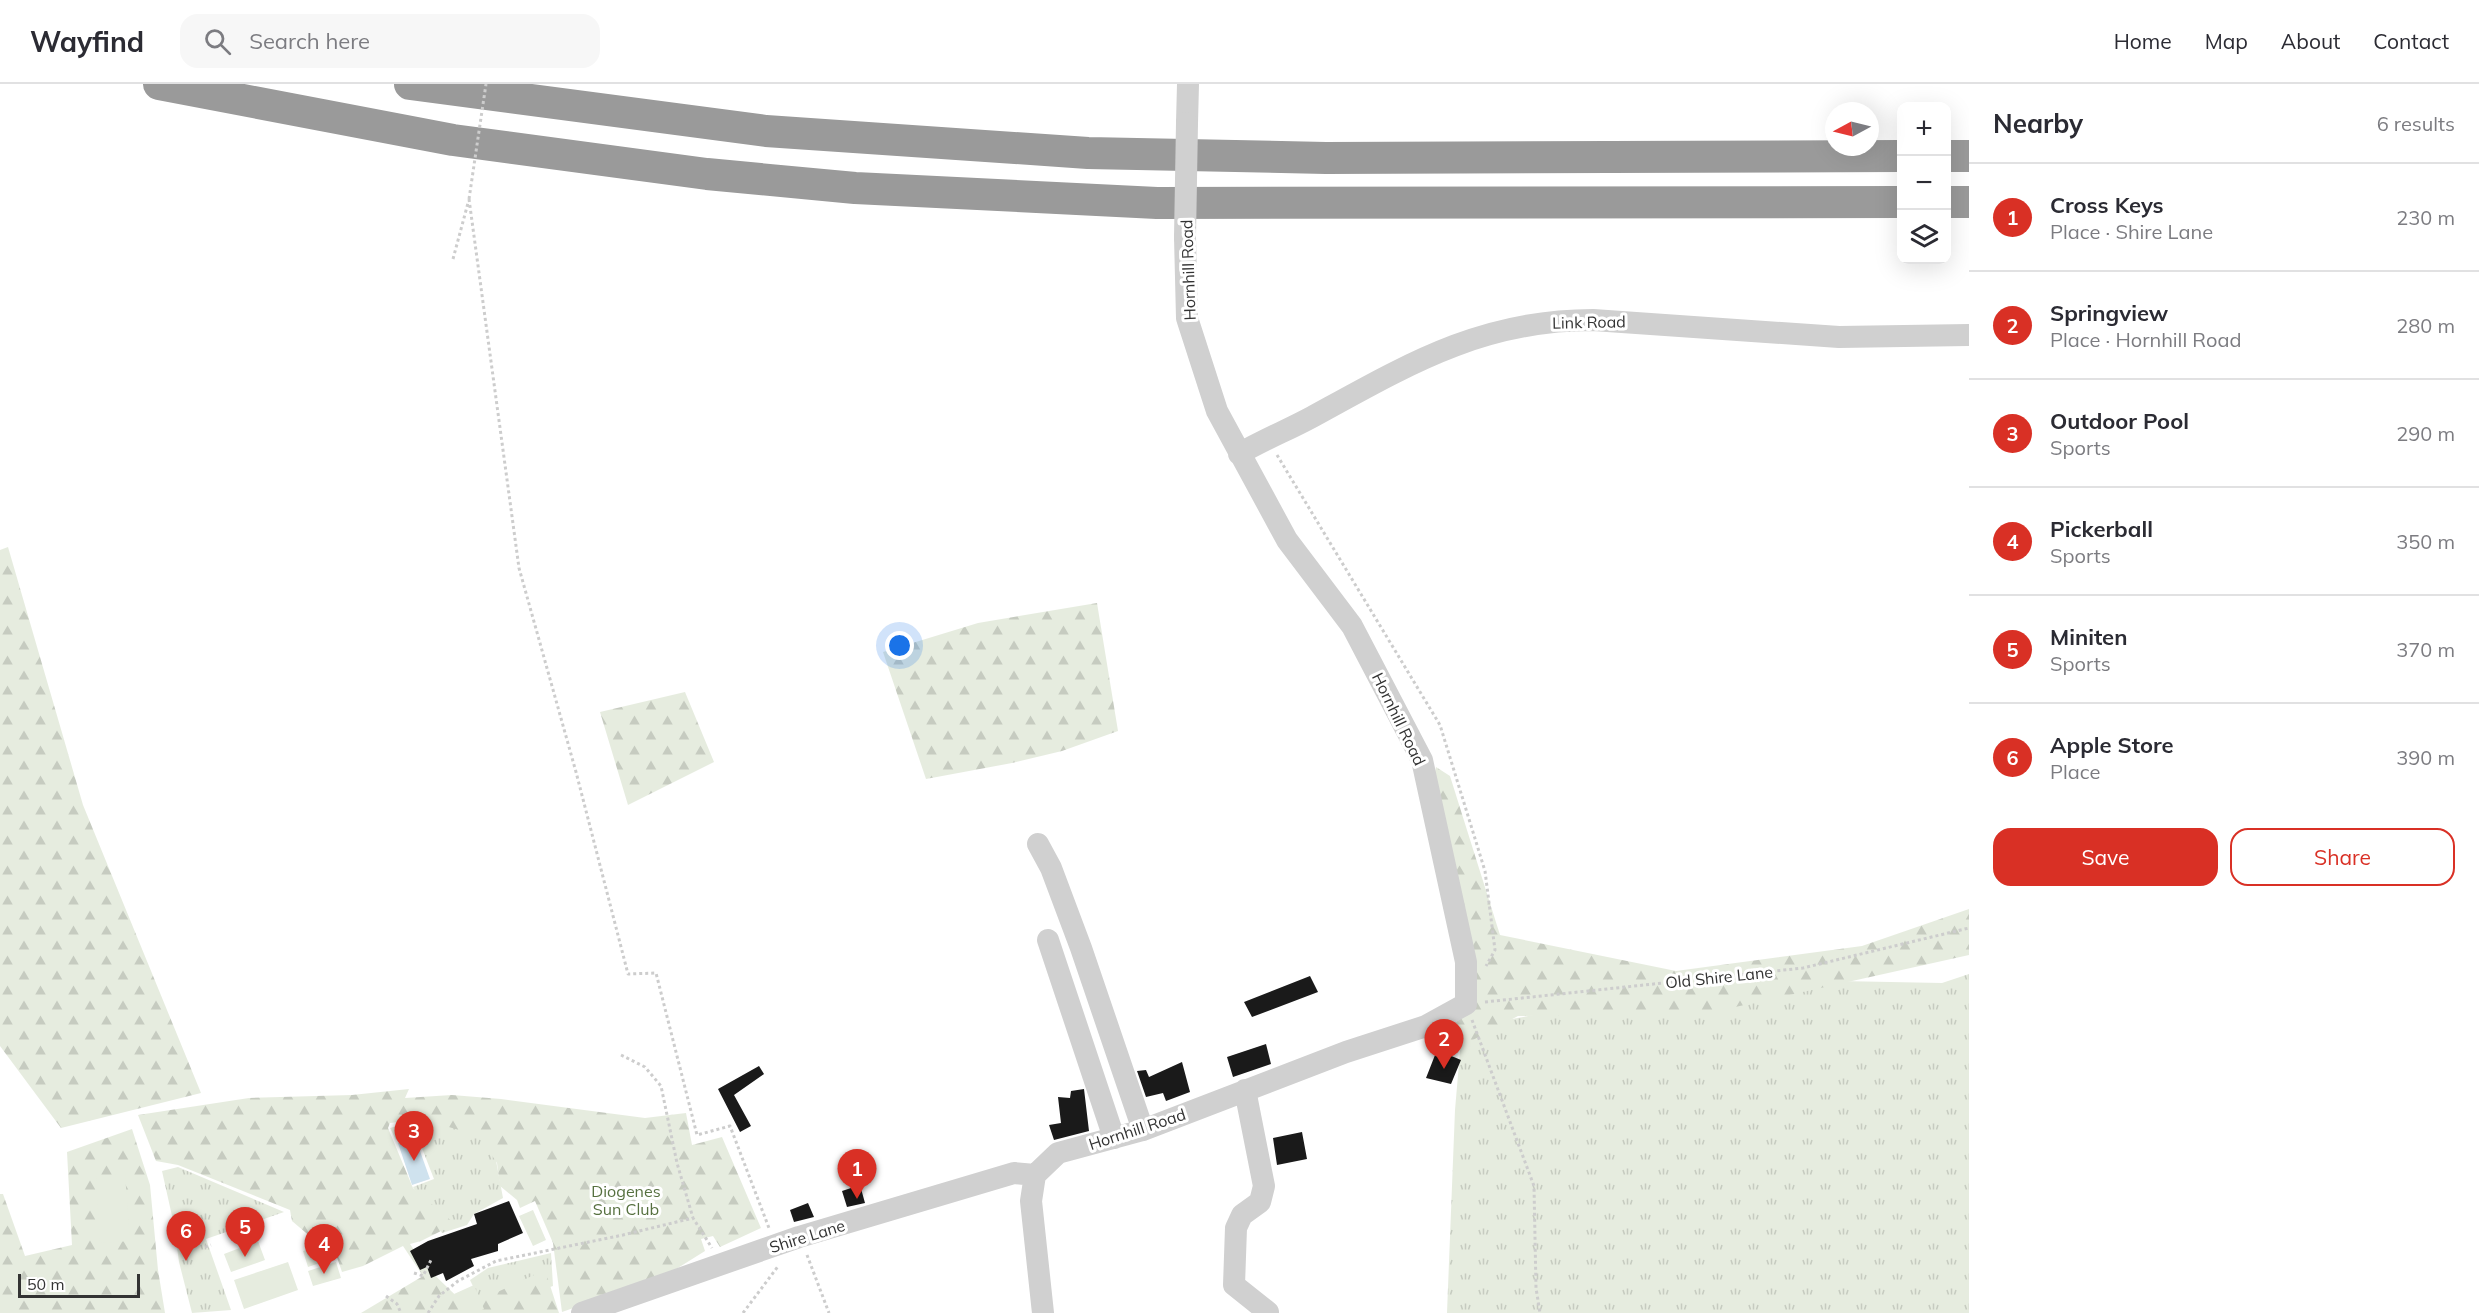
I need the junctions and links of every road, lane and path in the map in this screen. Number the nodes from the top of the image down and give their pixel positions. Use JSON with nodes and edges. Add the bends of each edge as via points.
{"nodes":[{"id":1,"x":159,"y":84,"type":"edge"},
{"id":2,"x":410,"y":84,"type":"edge"},
{"id":3,"x":486,"y":84,"type":"edge"},
{"id":4,"x":1188,"y":84,"type":"edge"},
{"id":5,"x":1897,"y":156,"type":"edge"},
{"id":6,"x":1951,"y":156,"type":"edge"},
{"id":7,"x":1969,"y":156,"type":"edge"},
{"id":8,"x":469,"y":199,"type":"junction"},
{"id":9,"x":1897,"y":202,"type":"edge"},
{"id":10,"x":1951,"y":202,"type":"edge"},
{"id":11,"x":1969,"y":202,"type":"edge"},
{"id":12,"x":453,"y":259,"type":"dead end"},
{"id":13,"x":1969,"y":335,"type":"edge"},
{"id":14,"x":1239,"y":454,"type":"junction"},
{"id":15,"x":1038,"y":844,"type":"dead end"},
{"id":16,"x":1969,"y":928,"type":"edge"},
{"id":17,"x":1048,"y":940,"type":"dead end"},
{"id":18,"x":1466,"y":1004,"type":"junction"},
{"id":19,"x":621,"y":1055,"type":"dead end"},
{"id":20,"x":1245,"y":1090,"type":"junction"},
{"id":21,"x":1143,"y":1130,"type":"junction"},
{"id":22,"x":1114,"y":1138,"type":"junction"},
{"id":23,"x":1035,"y":1175,"type":"junction"},
{"id":24,"x":693,"y":1218,"type":"junction"},
{"id":25,"x":800,"y":1237,"type":"junction"},
{"id":26,"x":211,"y":1245,"type":"dead end"},
{"id":27,"x":205,"y":1247,"type":"dead end"},
{"id":28,"x":431,"y":1260,"type":"dead end"},
{"id":29,"x":719,"y":1265,"type":"junction"},
{"id":30,"x":414,"y":1273,"type":"dead end"},
{"id":31,"x":386,"y":1296,"type":"dead end"},
{"id":32,"x":1268,"y":1312,"type":"edge"},
{"id":33,"x":401,"y":1313,"type":"edge"},
{"id":34,"x":428,"y":1313,"type":"edge"},
{"id":35,"x":582,"y":1313,"type":"edge"},
{"id":36,"x":743,"y":1313,"type":"edge"},
{"id":37,"x":829,"y":1313,"type":"edge"},
{"id":38,"x":1043,"y":1313,"type":"edge"},
{"id":39,"x":1540,"y":1313,"type":"edge"}],
"edges":[{"from":1,"to":9,"type":"highway","via":[[453,140],[707,174],[855,188],[1157,203]]},
{"from":2,"to":5,"type":"highway","via":[[766,131],[1088,153],[1326,158]]},
{"from":3,"to":8,"type":"path","bridge":true},
{"from":4,"to":14,"type":"street","name":"Hornhill Road","bridge":true,"via":[[1187,318],[1217,411]]},
{"from":6,"to":7,"type":"highway"},
{"from":8,"to":12,"type":"path"},
{"from":8,"to":25,"type":"path","via":[[519,568],[628,974],[656,973],[697,1135],[730,1126],[767,1228]]},
{"from":10,"to":11,"type":"highway"},
{"from":13,"to":14,"type":"street","name":"Link Road","via":[[1839,337],[1593,320],[1522,326],[1488,334],[1407,364]]},
{"from":14,"to":18,"type":"street","name":"Hornhill Road","via":[[1287,540],[1352,626],[1422,760],[1466,962]]},
{"from":15,"to":21,"type":"street","via":[[1081,948]]},
{"from":16,"to":18,"type":"path","name":"Old Shire Lane","via":[[1803,968]]},
{"from":17,"to":22,"type":"street"},
{"from":18,"to":20,"type":"street","name":"Hornhill Road","via":[[1426,1026]]},
{"from":18,"to":39,"type":"path","via":[[1534,1186]]},
{"from":19,"to":24,"type":"path","via":[[645,1067],[661,1086]]},
{"from":20,"to":21,"type":"street","name":"Hornhill Road"},
{"from":20,"to":32,"type":"street","via":[[1264,1186],[1260,1202],[1242,1215],[1236,1228],[1234,1285]]},
{"from":21,"to":22,"type":"street","name":"Hornhill Road"},
{"from":22,"to":23,"type":"street","name":"Hornhill Road","via":[[1058,1153]]},
{"from":23,"to":25,"type":"street","name":"Shire Lane","via":[[1014,1173]]},
{"from":23,"to":38,"type":"street","via":[[1031,1201]]},
{"from":24,"to":29,"type":"path"},
{"from":24,"to":34,"type":"path","via":[[496,1261],[458,1281],[439,1296]]},
{"from":25,"to":29,"type":"street","name":"Shire Lane"},
{"from":25,"to":36,"type":"path"},
{"from":25,"to":37,"type":"path"},
{"from":26,"to":27,"type":"path"},
{"from":28,"to":30,"type":"path","via":[[423,1276]]},
{"from":29,"to":35,"type":"street","name":"Shire Lane"},
{"from":31,"to":33,"type":"path"}]}
